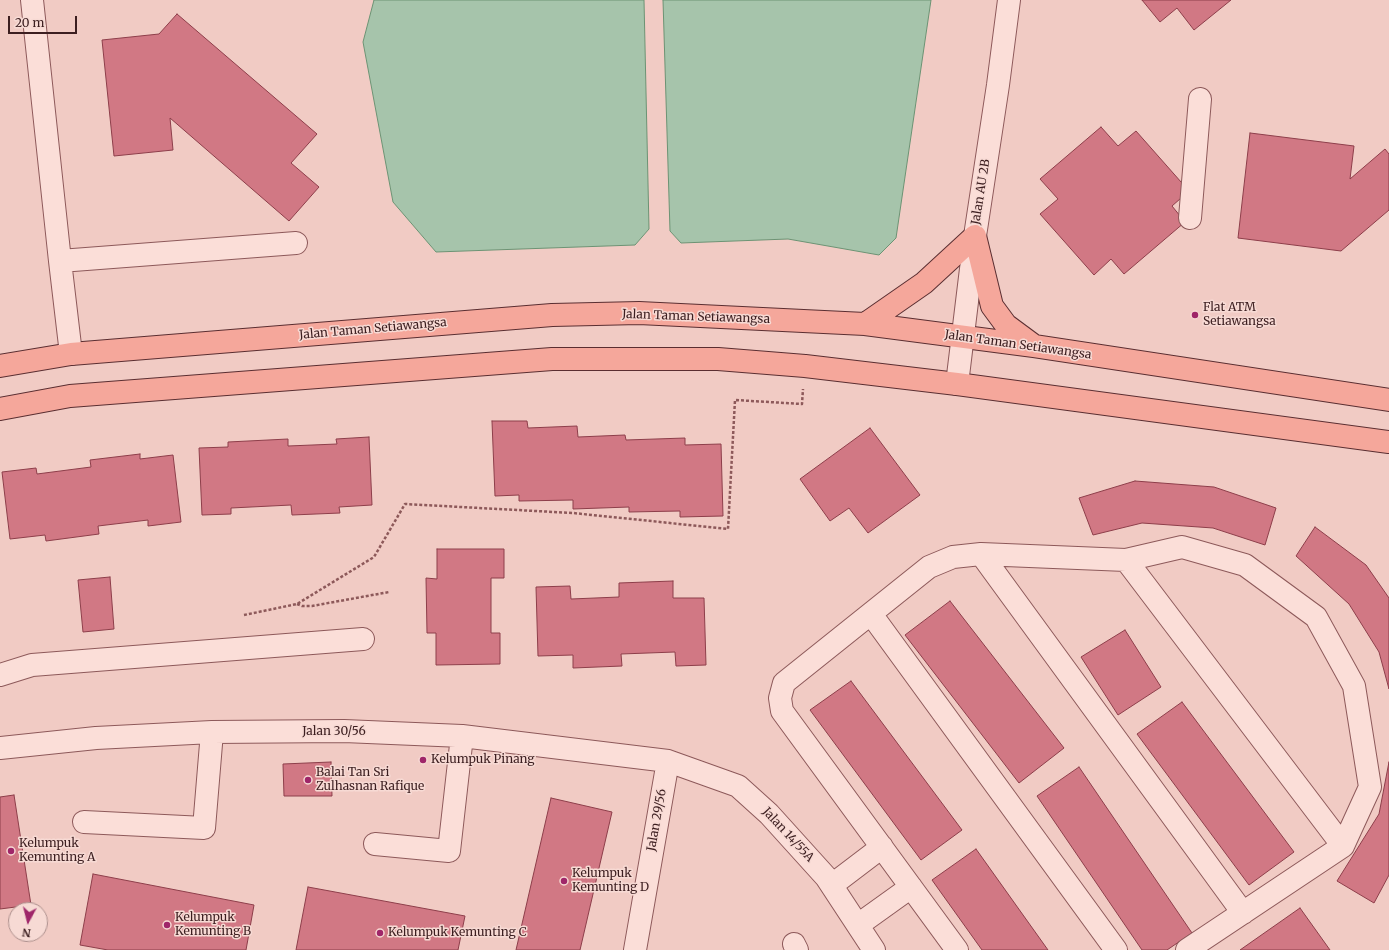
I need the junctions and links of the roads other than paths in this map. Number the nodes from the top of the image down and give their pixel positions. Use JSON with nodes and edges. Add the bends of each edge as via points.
{"nodes":[{"id":1,"x":32,"y":0,"type":"edge"},
{"id":2,"x":1009,"y":0,"type":"edge"},
{"id":3,"x":1200,"y":99,"type":"dead end"},
{"id":4,"x":1190,"y":218,"type":"dead end"},
{"id":5,"x":975,"y":236,"type":"junction"},
{"id":6,"x":296,"y":243,"type":"dead end"},
{"id":7,"x":60,"y":261,"type":"junction"},
{"id":8,"x":865,"y":324,"type":"junction"},
{"id":9,"x":962,"y":336,"type":"junction"},
{"id":10,"x":1034,"y":346,"type":"junction"},
{"id":11,"x":71,"y":354,"type":"junction"},
{"id":12,"x":0,"y":366,"type":"edge"},
{"id":13,"x":957,"y":384,"type":"junction"},
{"id":14,"x":1389,"y":400,"type":"edge"},
{"id":15,"x":0,"y":409,"type":"edge"},
{"id":16,"x":1389,"y":442,"type":"edge"},
{"id":17,"x":981,"y":554,"type":"junction"},
{"id":18,"x":1126,"y":560,"type":"junction"},
{"id":19,"x":871,"y":614,"type":"junction"},
{"id":20,"x":363,"y":640,"type":"dead end"},
{"id":21,"x":0,"y":675,"type":"edge"},
{"id":22,"x":212,"y":732,"type":"junction"},
{"id":23,"x":462,"y":736,"type":"junction"},
{"id":24,"x":0,"y":748,"type":"edge"},
{"id":25,"x":668,"y":762,"type":"junction"},
{"id":26,"x":84,"y":822,"type":"dead end"},
{"id":27,"x":375,"y":844,"type":"dead end"},
{"id":28,"x":1343,"y":846,"type":"junction"},
{"id":29,"x":882,"y":847,"type":"junction"},
{"id":30,"x":832,"y":886,"type":"junction"},
{"id":31,"x":911,"y":887,"type":"junction"},
{"id":32,"x":1243,"y":912,"type":"junction"},
{"id":33,"x":858,"y":925,"type":"junction"},
{"id":34,"x":635,"y":950,"type":"edge"},
{"id":35,"x":874,"y":950,"type":"edge"},
{"id":36,"x":957,"y":950,"type":"edge"},
{"id":37,"x":1116,"y":950,"type":"edge"},
{"id":38,"x":1188,"y":950,"type":"edge"}],
"edges":[{"from":1,"to":7,"type":"street"},
{"from":2,"to":5,"type":"street","name":"Jalan AU 2B"},
{"from":3,"to":4,"type":"street"},
{"from":5,"to":8,"type":"main road","via":[[924,283]]},
{"from":5,"to":9,"type":"street","name":"Jalan AU 2B"},
{"from":5,"to":10,"type":"main road","via":[[992,306],[1006,325]]},
{"from":6,"to":7,"type":"street"},
{"from":7,"to":11,"type":"street"},
{"from":8,"to":9,"type":"main road","name":"Jalan Taman Setiawangsa"},
{"from":8,"to":11,"type":"main road","name":"Jalan Taman Setiawangsa","via":[[639,313],[552,314]]},
{"from":9,"to":10,"type":"main road","name":"Jalan Taman Setiawangsa"},
{"from":9,"to":13,"type":"street","name":"Jalan AU 2B"},
{"from":10,"to":14,"type":"main road","name":"Jalan Taman Setiawangsa"},
{"from":11,"to":12,"type":"main road","name":"Jalan Taman Setiawangsa"},
{"from":13,"to":15,"type":"main road","via":[[805,366],[718,359],[552,359],[70,396]]},
{"from":13,"to":16,"type":"main road"},
{"from":17,"to":18,"type":"street"},
{"from":17,"to":19,"type":"street","via":[[953,557],[929,567]]},
{"from":17,"to":32,"type":"street"},
{"from":18,"to":28,"type":"street"},
{"from":18,"to":28,"type":"street","via":[[1182,547],[1245,565],[1316,617],[1354,686],[1370,787]]},
{"from":19,"to":29,"type":"street","via":[[784,683],[780,698],[782,711]]},
{"from":19,"to":37,"type":"street"},
{"from":20,"to":21,"type":"street","via":[[32,665]]},
{"from":22,"to":23,"type":"street","name":"Jalan 30/56","via":[[344,731]]},
{"from":22,"to":24,"type":"street","name":"Jalan 30/56","via":[[96,738]]},
{"from":22,"to":26,"type":"street","via":[[204,828]]},
{"from":23,"to":25,"type":"street","name":"Jalan 30/56"},
{"from":23,"to":27,"type":"street","via":[[449,851]]},
{"from":25,"to":30,"type":"street","name":"Jalan 14/55A","via":[[738,786],[769,814]]},
{"from":25,"to":34,"type":"street","name":"Jalan 29/56"},
{"from":28,"to":32,"type":"street"},
{"from":29,"to":30,"type":"street"},
{"from":29,"to":31,"type":"street"},
{"from":30,"to":33,"type":"street","name":"Jalan 14/55A"},
{"from":31,"to":33,"type":"street"},
{"from":31,"to":36,"type":"street"},
{"from":32,"to":38,"type":"street"},
{"from":33,"to":35,"type":"street","name":"Jalan 14/55A"}]}
